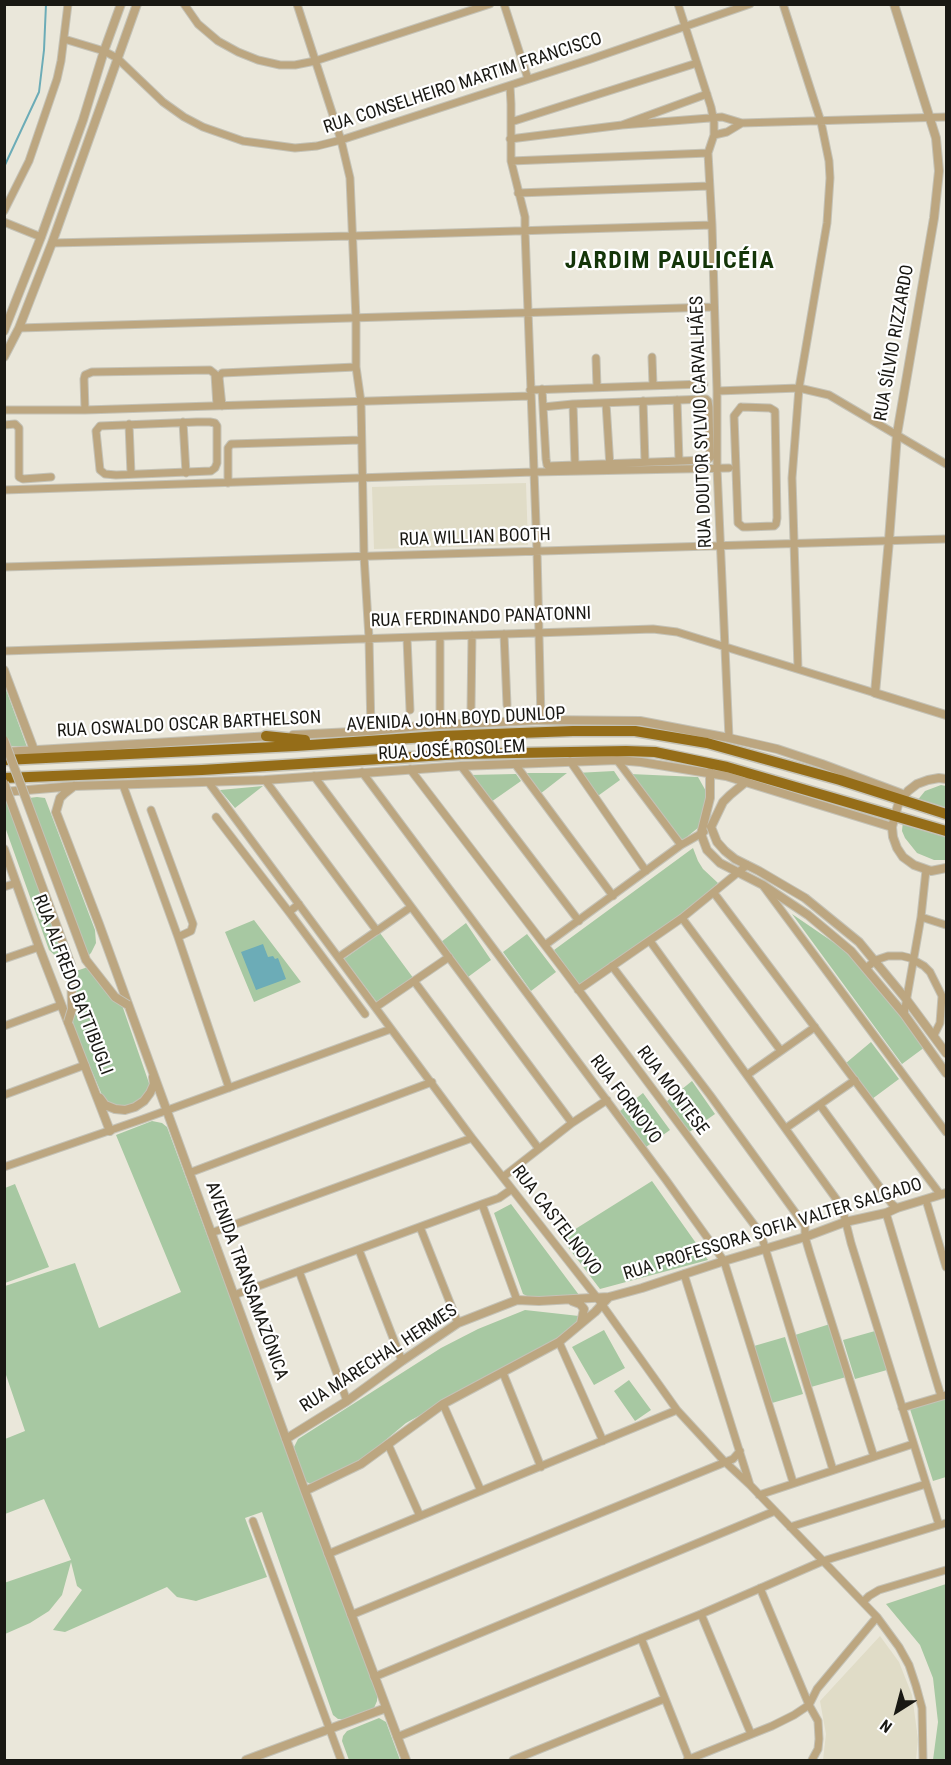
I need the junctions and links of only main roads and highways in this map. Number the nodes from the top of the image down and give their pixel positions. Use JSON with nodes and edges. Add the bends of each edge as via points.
{"nodes":[{"id":1,"x":266,"y":736,"type":"road end"},
{"id":2,"x":344,"y":743,"type":"junction"},
{"id":3,"x":4,"y":760,"type":"edge"},
{"id":4,"x":4,"y":778,"type":"edge"},
{"id":5,"x":946,"y":814,"type":"edge"},
{"id":6,"x":946,"y":831,"type":"edge"}],
"edges":[{"from":1,"to":2,"type":"main road"},
{"from":2,"to":3,"type":"main road","name":"AVENIDA JOHN BOYD DUNLOP"},
{"from":2,"to":5,"type":"main road","name":"AVENIDA JOHN BOYD DUNLOP","via":[[440,736],[635,731],[707,743],[903,798]]},
{"from":4,"to":6,"type":"main road","name":"AVENIDA JOHN BOYD DUNLOP","via":[[461,754],[655,752],[727,766]]}]}
